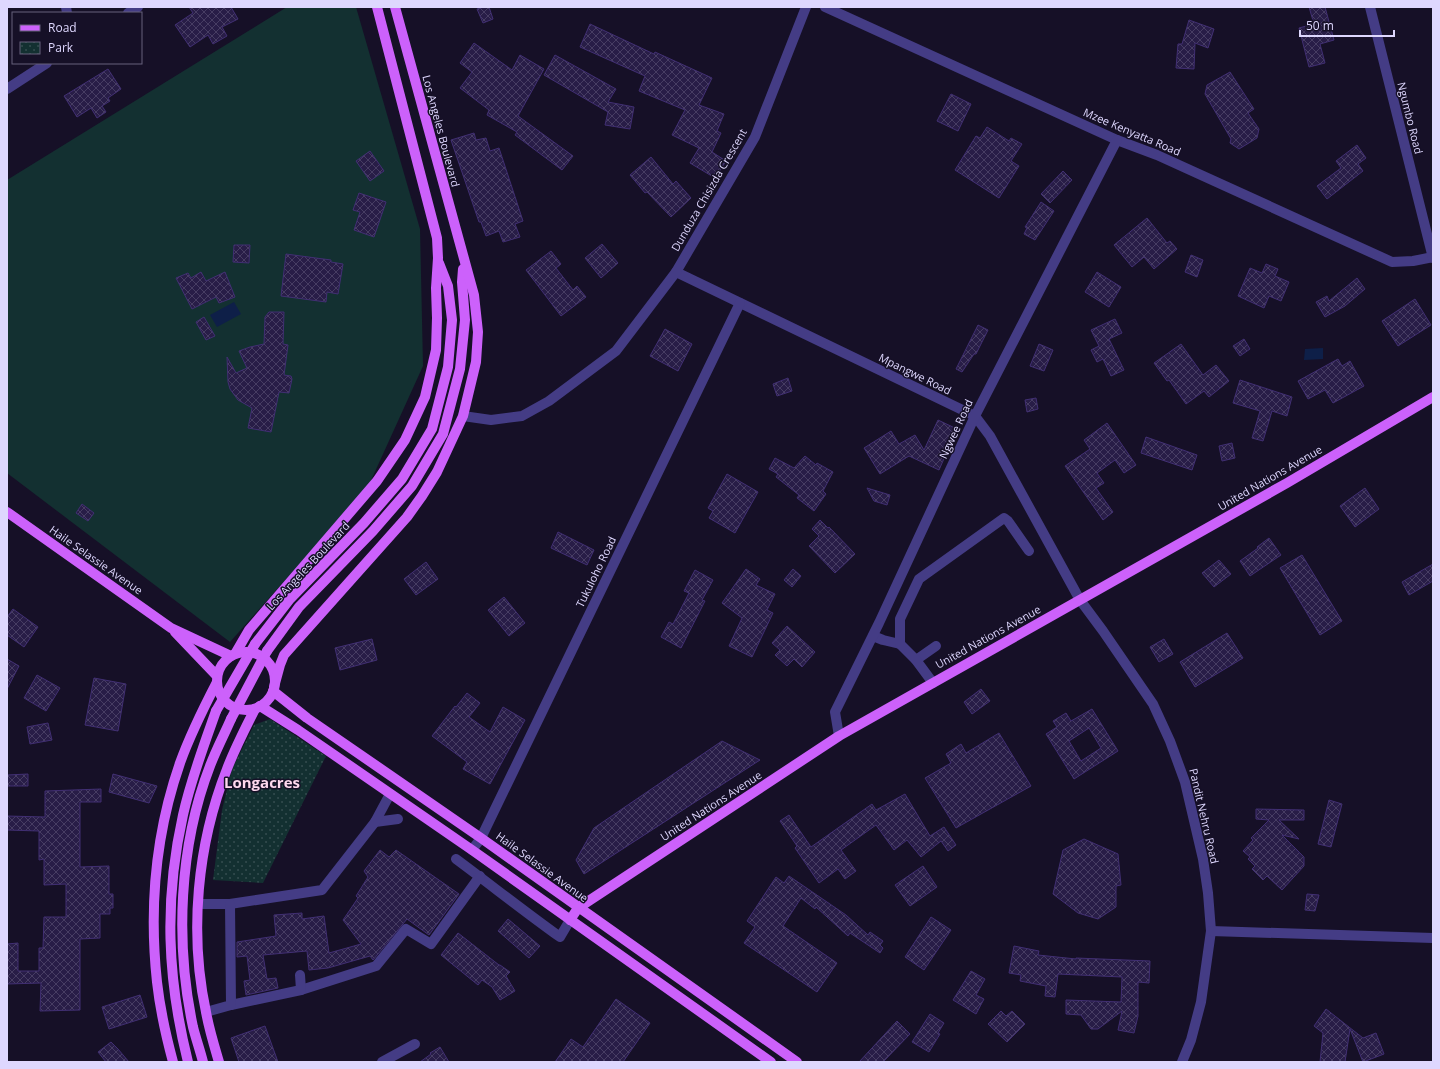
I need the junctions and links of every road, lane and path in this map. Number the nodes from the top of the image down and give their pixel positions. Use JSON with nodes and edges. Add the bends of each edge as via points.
{"nodes":[{"id":1,"x":377,"y":7,"type":"edge"},
{"id":2,"x":395,"y":7,"type":"edge"},
{"id":3,"x":806,"y":7,"type":"edge"},
{"id":4,"x":825,"y":7,"type":"edge"},
{"id":5,"x":1370,"y":7,"type":"edge"},
{"id":6,"x":44,"y":64,"type":"edge"},
{"id":7,"x":7,"y":89,"type":"edge"},
{"id":8,"x":1118,"y":140,"type":"junction"},
{"id":9,"x":438,"y":258,"type":"junction"},
{"id":10,"x":1433,"y":258,"type":"edge"},
{"id":11,"x":464,"y":261,"type":"junction"},
{"id":12,"x":676,"y":272,"type":"junction"},
{"id":13,"x":740,"y":303,"type":"junction"},
{"id":14,"x":1433,"y":397,"type":"edge"},
{"id":15,"x":463,"y":416,"type":"junction"},
{"id":16,"x":975,"y":416,"type":"junction"},
{"id":17,"x":7,"y":512,"type":"edge"},
{"id":18,"x":1029,"y":551,"type":"dead end"},
{"id":19,"x":1080,"y":600,"type":"junction"},
{"id":20,"x":171,"y":628,"type":"junction"},
{"id":21,"x":873,"y":636,"type":"junction"},
{"id":22,"x":900,"y":644,"type":"junction"},
{"id":23,"x":936,"y":646,"type":"dead end"},
{"id":24,"x":233,"y":655,"type":"junction"},
{"id":25,"x":916,"y":660,"type":"junction"},
{"id":26,"x":217,"y":679,"type":"junction"},
{"id":27,"x":933,"y":682,"type":"junction"},
{"id":28,"x":274,"y":689,"type":"junction"},
{"id":29,"x":258,"y":708,"type":"junction"},
{"id":30,"x":839,"y":736,"type":"junction"},
{"id":31,"x":390,"y":794,"type":"junction"},
{"id":32,"x":398,"y":819,"type":"dead end"},
{"id":33,"x":375,"y":822,"type":"junction"},
{"id":34,"x":481,"y":838,"type":"junction"},
{"id":35,"x":472,"y":850,"type":"junction"},
{"id":36,"x":456,"y":859,"type":"dead end"},
{"id":37,"x":480,"y":876,"type":"junction"},
{"id":38,"x":198,"y":904,"type":"junction"},
{"id":39,"x":230,"y":904,"type":"junction"},
{"id":40,"x":578,"y":908,"type":"junction"},
{"id":41,"x":570,"y":920,"type":"junction"},
{"id":42,"x":1211,"y":931,"type":"junction"},
{"id":43,"x":1433,"y":938,"type":"edge"},
{"id":44,"x":300,"y":975,"type":"dead end"},
{"id":45,"x":301,"y":990,"type":"junction"},
{"id":46,"x":231,"y":1005,"type":"junction"},
{"id":47,"x":206,"y":1012,"type":"junction"},
{"id":48,"x":415,"y":1044,"type":"dead end"},
{"id":49,"x":173,"y":1062,"type":"edge"},
{"id":50,"x":188,"y":1062,"type":"edge"},
{"id":51,"x":203,"y":1062,"type":"edge"},
{"id":52,"x":219,"y":1062,"type":"edge"},
{"id":53,"x":382,"y":1062,"type":"edge"},
{"id":54,"x":771,"y":1062,"type":"edge"},
{"id":55,"x":797,"y":1062,"type":"edge"},
{"id":56,"x":1182,"y":1062,"type":"edge"}],
"edges":[{"from":1,"to":9,"type":"main road","name":"Los Angeles Boulevard","via":[[437,238]]},
{"from":2,"to":11,"type":"main road","name":"Los Angeles Boulevard"},
{"from":3,"to":12,"type":"street","name":"Dunduza Chisizda Crescent","via":[[755,137]]},
{"from":4,"to":8,"type":"street","name":"Mzee Kenyatta Road"},
{"from":5,"to":10,"type":"street","name":"Ngumbo Road"},
{"from":6,"to":7,"type":"street"},
{"from":8,"to":10,"type":"street","name":"Mzee Kenyatta Road","via":[[1157,155],[1392,262]]},
{"from":8,"to":16,"type":"street","name":"Ngwee Road"},
{"from":9,"to":24,"type":"main road","name":"Los Angeles Boulevard","via":[[436,350],[425,397],[406,440],[377,481],[249,630]]},
{"from":9,"to":50,"type":"main road","name":"Los Angeles Boulevard","bridge":true,"via":[[448,286],[452,320],[448,367],[432,429],[402,479],[364,524],[290,599],[255,644],[216,710],[198,763],[183,814],[173,867],[170,920],[171,974],[179,1027]]},
{"from":11,"to":15,"type":"main road","name":"Los Angeles Boulevard","via":[[474,295],[478,332],[476,362]]},
{"from":11,"to":51,"type":"main road","name":"Los Angeles Boulevard","bridge":true,"via":[[462,282],[465,320],[460,369],[443,434],[412,486],[373,531],[299,607],[267,651],[231,719],[210,767],[194,818],[185,870],[181,922],[184,975],[193,1027]]},
{"from":12,"to":13,"type":"street","name":"Mpangwe Road"},
{"from":12,"to":15,"type":"street","name":"Dunduza Chisizda Crescent","via":[[616,351],[549,401],[522,416],[491,420]]},
{"from":13,"to":16,"type":"street","name":"Mpangwe Road"},
{"from":13,"to":34,"type":"street","name":"Tukuloho Road"},
{"from":14,"to":19,"type":"main road","name":"United Nations Avenue"},
{"from":15,"to":28,"type":"main road","name":"Los Angeles Boulevard","via":[[437,472],[422,496],[407,517],[284,655]]},
{"from":16,"to":19,"type":"street","name":"Mpangwe Road","via":[[990,436]]},
{"from":16,"to":21,"type":"street","name":"Ngwee Road"},
{"from":17,"to":20,"type":"main road","name":"Haile Selassie Avenue"},
{"from":18,"to":22,"type":"street","via":[[1004,518],[918,579],[900,619]]},
{"from":19,"to":27,"type":"main road","name":"United Nations Avenue"},
{"from":19,"to":42,"type":"street","name":"Pandit Nehru Road","via":[[1153,704],[1170,741],[1185,782],[1202,859]]},
{"from":20,"to":24,"type":"main road","name":"Haile Selassie Avenue"},
{"from":20,"to":26,"type":"main road","name":"Haile Selassie Avenue"},
{"from":21,"to":22,"type":"street"},
{"from":21,"to":30,"type":"street","name":"Ngwee Road","via":[[835,712]]},
{"from":22,"to":25,"type":"street"},
{"from":23,"to":25,"type":"street"},
{"from":24,"to":26,"type":"main road","via":[[222,664]]},
{"from":24,"to":28,"type":"main road","via":[[250,652],[265,658],[273,672]]},
{"from":25,"to":27,"type":"street"},
{"from":26,"to":29,"type":"main road","via":[[220,695],[230,705],[242,710]]},
{"from":26,"to":49,"type":"main road","via":[[180,763],[159,849],[154,894],[154,946],[164,1026]]},
{"from":27,"to":30,"type":"main road","name":"United Nations Avenue"},
{"from":28,"to":29,"type":"main road"},
{"from":28,"to":34,"type":"main road","name":"Haile Selassie Avenue","via":[[307,718]]},
{"from":29,"to":31,"type":"main road","via":[[298,730]]},
{"from":29,"to":38,"type":"main road","via":[[234,752],[215,803],[203,857]]},
{"from":30,"to":40,"type":"main road","name":"United Nations Avenue"},
{"from":31,"to":33,"type":"street"},
{"from":31,"to":35,"type":"main road"},
{"from":32,"to":33,"type":"street"},
{"from":33,"to":39,"type":"street","via":[[322,890]]},
{"from":34,"to":35,"type":"street","name":"Tukuloho Road"},
{"from":34,"to":40,"type":"main road","name":"Haile Selassie Avenue"},
{"from":35,"to":41,"type":"main road"},
{"from":36,"to":37,"type":"street"},
{"from":37,"to":41,"type":"street","via":[[560,937]]},
{"from":37,"to":45,"type":"street","via":[[431,944],[406,929],[376,966]]},
{"from":38,"to":39,"type":"street"},
{"from":38,"to":47,"type":"main road","via":[[200,977]]},
{"from":39,"to":46,"type":"street"},
{"from":40,"to":41,"type":"main road","name":"United Nations Avenue"},
{"from":40,"to":55,"type":"main road","name":"Haile Selassie Avenue"},
{"from":41,"to":54,"type":"main road"},
{"from":42,"to":43,"type":"street"},
{"from":42,"to":56,"type":"street","name":"Pandit Nehru Road","via":[[1201,1002]]},
{"from":44,"to":45,"type":"street"},
{"from":45,"to":46,"type":"street"},
{"from":46,"to":47,"type":"street"},
{"from":47,"to":52,"type":"main road"},
{"from":48,"to":53,"type":"street"}]}
